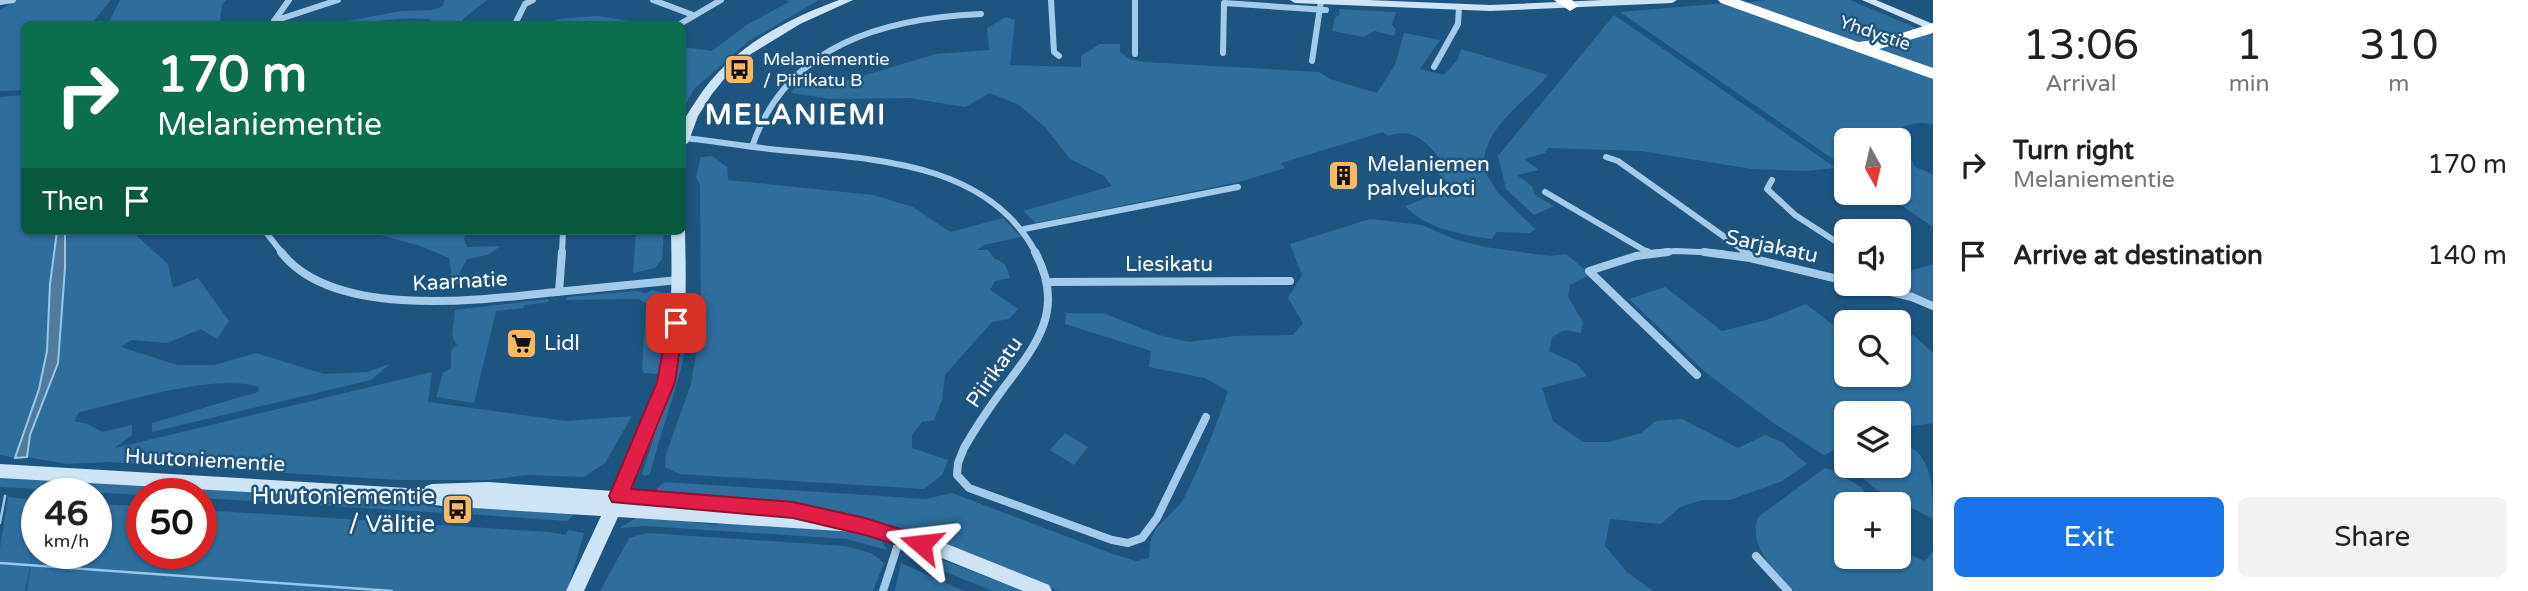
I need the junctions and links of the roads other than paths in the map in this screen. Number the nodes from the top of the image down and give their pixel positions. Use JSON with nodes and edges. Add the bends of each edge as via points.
{"nodes":[{"id":1,"x":13,"y":0,"type":"edge"},
{"id":2,"x":289,"y":0,"type":"edge"},
{"id":3,"x":338,"y":0,"type":"edge"},
{"id":4,"x":533,"y":0,"type":"edge"},
{"id":5,"x":653,"y":0,"type":"edge"},
{"id":6,"x":721,"y":0,"type":"edge"},
{"id":7,"x":846,"y":0,"type":"edge"},
{"id":8,"x":1051,"y":0,"type":"edge"},
{"id":9,"x":1135,"y":0,"type":"edge"},
{"id":10,"x":1295,"y":0,"type":"edge"},
{"id":11,"x":1672,"y":0,"type":"edge"},
{"id":12,"x":1726,"y":0,"type":"edge"},
{"id":13,"x":1867,"y":0,"type":"edge"},
{"id":14,"x":1878,"y":0,"type":"edge"},
{"id":15,"x":0,"y":2,"type":"edge"},
{"id":16,"x":1566,"y":3,"type":"edge"},
{"id":17,"x":1323,"y":7,"type":"edge"},
{"id":18,"x":1459,"y":7,"type":"junction"},
{"id":19,"x":981,"y":14,"type":"dead end"},
{"id":20,"x":693,"y":15,"type":"junction"},
{"id":21,"x":274,"y":21,"type":"edge"},
{"id":22,"x":279,"y":21,"type":"edge"},
{"id":23,"x":516,"y":21,"type":"edge"},
{"id":24,"x":684,"y":21,"type":"edge"},
{"id":25,"x":1933,"y":27,"type":"edge"},
{"id":26,"x":1933,"y":38,"type":"edge"},
{"id":27,"x":1849,"y":44,"type":"junction"},
{"id":28,"x":1135,"y":54,"type":"dead end"},
{"id":29,"x":1223,"y":54,"type":"dead end"},
{"id":30,"x":1059,"y":56,"type":"dead end"},
{"id":31,"x":1312,"y":61,"type":"dead end"},
{"id":32,"x":1434,"y":67,"type":"dead end"},
{"id":33,"x":1933,"y":71,"type":"edge"},
{"id":34,"x":686,"y":135,"type":"edge"},
{"id":35,"x":686,"y":141,"type":"edge"},
{"id":36,"x":752,"y":147,"type":"junction"},
{"id":37,"x":1606,"y":157,"type":"dead end"},
{"id":38,"x":1772,"y":180,"type":"dead end"},
{"id":39,"x":1238,"y":187,"type":"dead end"},
{"id":40,"x":1545,"y":192,"type":"dead end"},
{"id":41,"x":1024,"y":229,"type":"junction"},
{"id":42,"x":267,"y":235,"type":"edge"},
{"id":43,"x":563,"y":235,"type":"edge"},
{"id":44,"x":678,"y":235,"type":"edge"},
{"id":45,"x":1834,"y":240,"type":"edge"},
{"id":46,"x":1648,"y":253,"type":"junction"},
{"id":47,"x":1749,"y":256,"type":"junction"},
{"id":48,"x":1834,"y":278,"type":"edge"},
{"id":49,"x":679,"y":280,"type":"junction"},
{"id":50,"x":1290,"y":281,"type":"dead end"},
{"id":51,"x":1048,"y":282,"type":"junction"},
{"id":52,"x":559,"y":292,"type":"junction"},
{"id":53,"x":1908,"y":296,"type":"edge"},
{"id":54,"x":1933,"y":306,"type":"edge"},
{"id":55,"x":1696,"y":375,"type":"dead end"},
{"id":56,"x":1206,"y":417,"type":"dead end"},
{"id":57,"x":0,"y":471,"type":"edge"},
{"id":58,"x":615,"y":503,"type":"junction"},
{"id":59,"x":900,"y":537,"type":"junction"},
{"id":60,"x":1755,"y":556,"type":"dead end"},
{"id":61,"x":575,"y":591,"type":"edge"},
{"id":62,"x":883,"y":591,"type":"edge"},
{"id":63,"x":1043,"y":591,"type":"edge"},
{"id":64,"x":1788,"y":591,"type":"edge"}],
"edges":[{"from":1,"to":15,"type":"street"},
{"from":2,"to":21,"type":"street"},
{"from":3,"to":22,"type":"street"},
{"from":4,"to":23,"type":"street","via":[[525,4]]},
{"from":5,"to":20,"type":"street"},
{"from":6,"to":20,"type":"street"},
{"from":7,"to":34,"type":"main road","via":[[788,25],[742,56],[703,99]]},
{"from":8,"to":30,"type":"street","via":[[1054,52]]},
{"from":9,"to":28,"type":"street"},
{"from":10,"to":17,"type":"main road"},
{"from":11,"to":16,"type":"main road"},
{"from":12,"to":27,"type":"highway","name":"Yhdystie"},
{"from":13,"to":25,"type":"main road"},
{"from":14,"to":25,"type":"main road"},
{"from":16,"to":18,"type":"main road"},
{"from":17,"to":18,"type":"main road"},
{"from":17,"to":29,"type":"street","via":[[1224,2]]},
{"from":17,"to":31,"type":"street"},
{"from":18,"to":32,"type":"street","via":[[1458,24]]},
{"from":19,"to":36,"type":"street","via":[[915,20],[856,38],[824,54],[781,88]]},
{"from":20,"to":24,"type":"street"},
{"from":25,"to":27,"type":"highway","via":[[1871,47]]},
{"from":26,"to":33,"type":"highway","via":[[1913,48],[1917,58]]},
{"from":27,"to":33,"type":"highway","name":"Yhdystie"},
{"from":35,"to":36,"type":"street","name":"Piirikatu"},
{"from":36,"to":41,"type":"street","name":"Piirikatu","via":[[877,160],[935,173],[970,188]]},
{"from":37,"to":47,"type":"street","via":[[1623,164]]},
{"from":38,"to":45,"type":"street","via":[[1767,189],[1777,200]]},
{"from":39,"to":41,"type":"street"},
{"from":40,"to":46,"type":"street"},
{"from":41,"to":51,"type":"street","name":"Piirikatu"},
{"from":42,"to":52,"type":"street","name":"Kaarnatie","via":[[297,268],[319,280],[382,299],[449,302]]},
{"from":43,"to":52,"type":"street"},
{"from":44,"to":49,"type":"main road"},
{"from":46,"to":47,"type":"street","name":"Sarjakatu","via":[[1686,250]]},
{"from":46,"to":55,"type":"street","name":"Sarjakatu","via":[[1589,271]]},
{"from":47,"to":48,"type":"street","name":"Sarjakatu"},
{"from":49,"to":52,"type":"street","name":"Kaarnatie"},
{"from":49,"to":58,"type":"main road","via":[[666,382]]},
{"from":50,"to":51,"type":"street","name":"Liesikatu"},
{"from":51,"to":56,"type":"street","name":"Piirikatu","via":[[1050,296],[1036,345],[956,462],[963,484],[1126,543],[1142,538],[1152,523]]},
{"from":53,"to":54,"type":"street"},
{"from":57,"to":58,"type":"main road","name":"Huutoniementie","via":[[442,499]]},
{"from":58,"to":59,"type":"main road","name":"Huutoniementie","via":[[858,525]]},
{"from":58,"to":61,"type":"main road"},
{"from":59,"to":62,"type":"street"},
{"from":59,"to":63,"type":"main road","name":"Huutoniementie"},
{"from":60,"to":64,"type":"street"}]}
